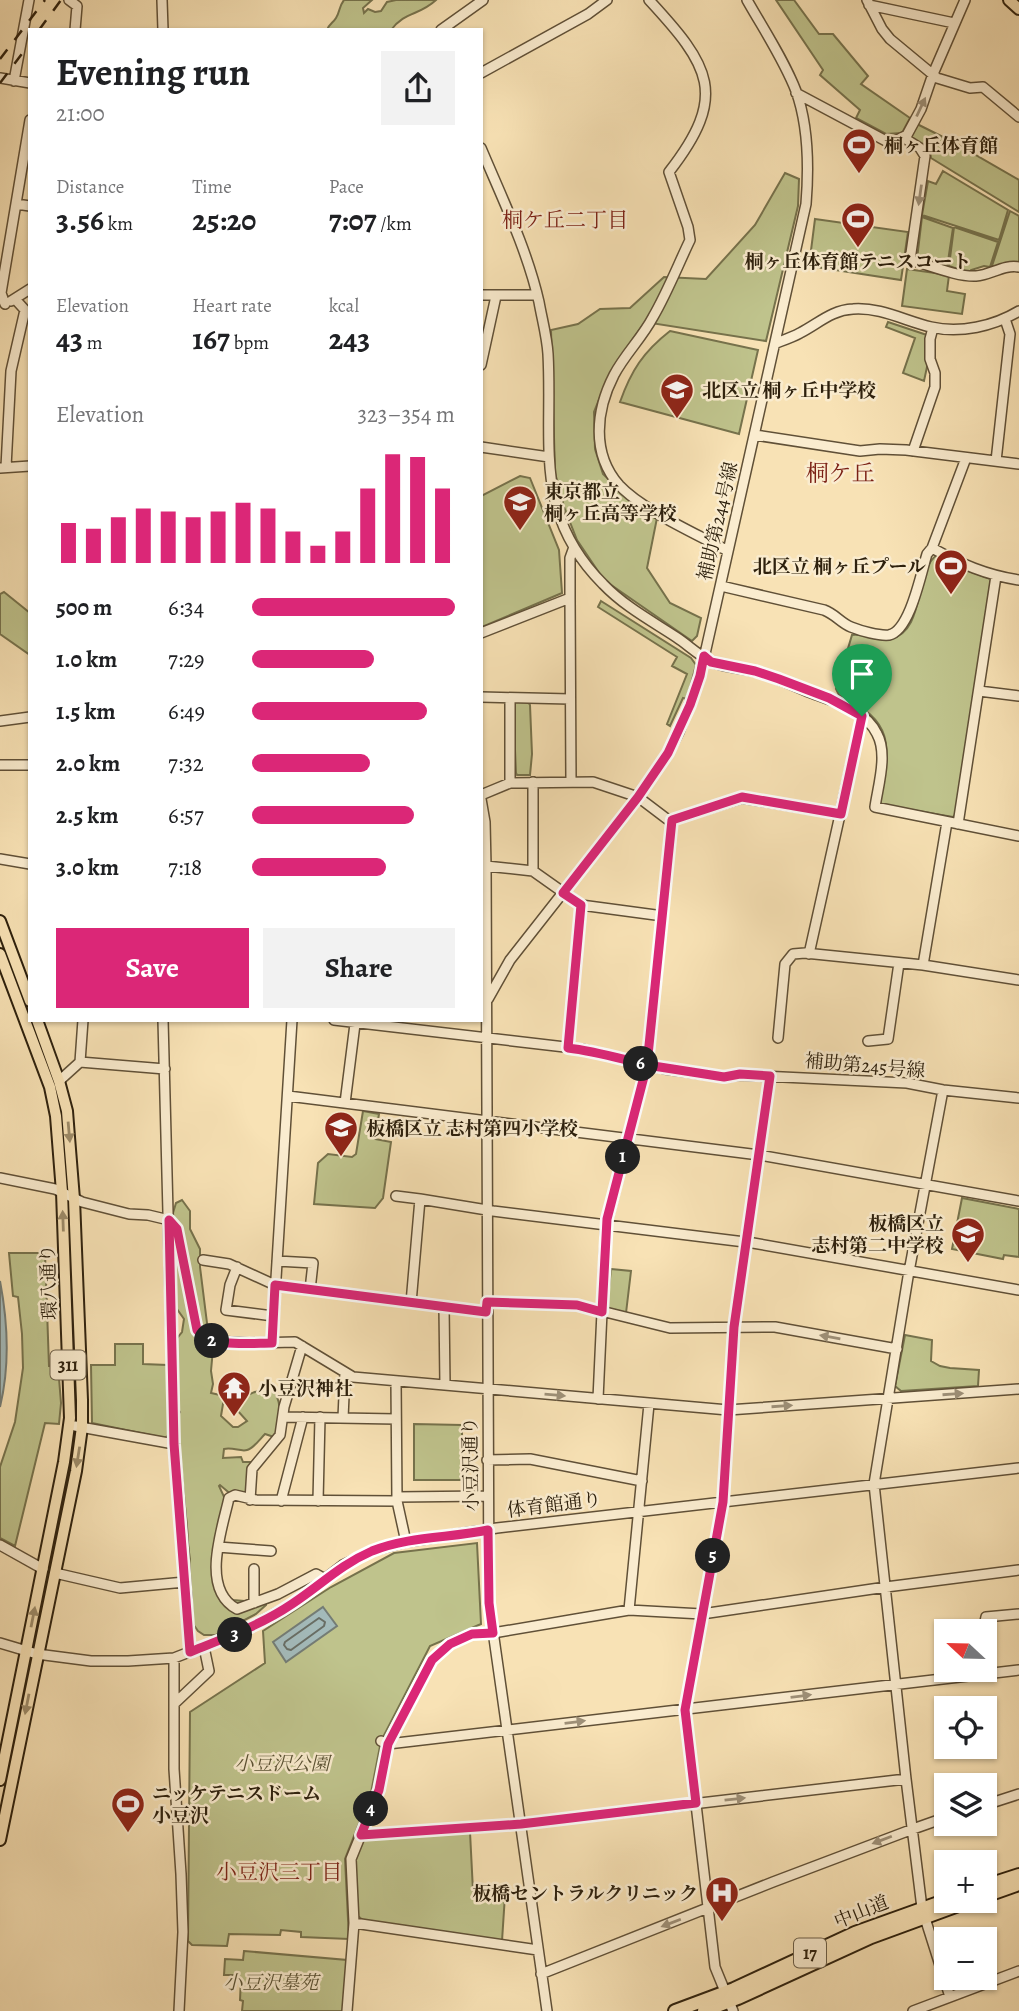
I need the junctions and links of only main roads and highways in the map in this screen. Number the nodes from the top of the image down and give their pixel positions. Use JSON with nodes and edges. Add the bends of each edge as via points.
{"nodes":[{"id":1,"x":1010,"y":0,"type":"edge"},
{"id":2,"x":1019,"y":9,"type":"edge"},
{"id":3,"x":0,"y":921,"type":"edge"},
{"id":4,"x":0,"y":954,"type":"edge"},
{"id":5,"x":28,"y":996,"type":"edge"},
{"id":6,"x":38,"y":1022,"type":"edge"},
{"id":7,"x":32,"y":1653,"type":"junction"},
{"id":8,"x":0,"y":1780,"type":"edge"},
{"id":9,"x":0,"y":1840,"type":"edge"},
{"id":10,"x":1019,"y":1875,"type":"edge"},
{"id":11,"x":997,"y":1882,"type":"edge"},
{"id":12,"x":1019,"y":1884,"type":"edge"},
{"id":13,"x":997,"y":1892,"type":"edge"},
{"id":14,"x":934,"y":1907,"type":"edge"},
{"id":15,"x":934,"y":1910,"type":"edge"},
{"id":16,"x":924,"y":1913,"type":"junction"},
{"id":17,"x":729,"y":2001,"type":"edge"},
{"id":18,"x":675,"y":2011,"type":"edge"},
{"id":19,"x":704,"y":2011,"type":"edge"}],
"edges":[{"from":1,"to":2,"type":"main road"},
{"from":3,"to":5,"type":"main road"},
{"from":7,"to":4,"type":"main road","name":"環八通り","number":"311","one_way":true,"via":[[69,1425],[62,1192],[50,1087]]},
{"from":6,"to":7,"type":"main road","name":"環八通り","number":"311","one_way":true,"via":[[67,1111],[82,1427],[55,1573]]},
{"from":7,"to":8,"type":"main road","name":"環八通り","number":"311"},
{"from":7,"to":9,"type":"main road","name":"環八通り","number":"311","one_way":true},
{"from":10,"to":11,"type":"highway"},
{"from":12,"to":13,"type":"highway"},
{"from":14,"to":16,"type":"highway","name":"中山道","number":"17"},
{"from":15,"to":16,"type":"highway","name":"中山道","number":"17"},
{"from":16,"to":17,"type":"highway","name":"中山道","number":"17","via":[[855,1933]]},
{"from":17,"to":18,"type":"highway","name":"中山道","number":"17"},
{"from":17,"to":19,"type":"highway","name":"中山道","number":"17"}]}
